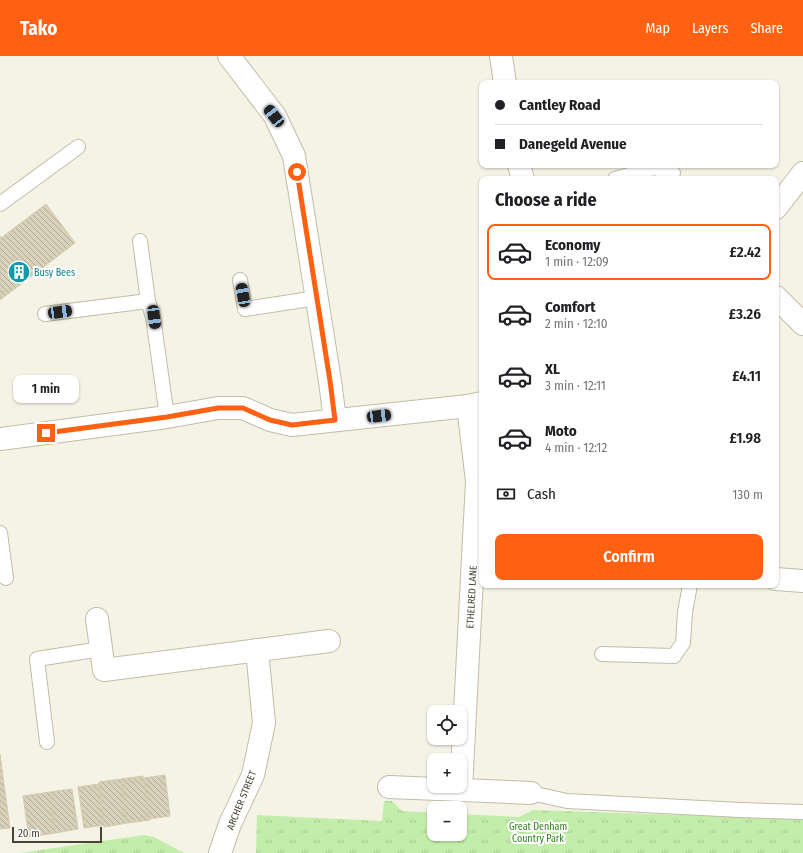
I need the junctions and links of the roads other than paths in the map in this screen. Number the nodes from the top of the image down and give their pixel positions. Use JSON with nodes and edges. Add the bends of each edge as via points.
{"nodes":[{"id":1,"x":229,"y":56,"type":"edge"},
{"id":2,"x":501,"y":56,"type":"edge"},
{"id":3,"x":505,"y":80,"type":"edge"},
{"id":4,"x":78,"y":147,"type":"dead end"},
{"id":5,"x":654,"y":168,"type":"edge"},
{"id":6,"x":654,"y":168,"type":"edge"},
{"id":7,"x":673,"y":173,"type":"dead end"},
{"id":8,"x":803,"y":173,"type":"edge"},
{"id":9,"x":626,"y":176,"type":"edge"},
{"id":10,"x":0,"y":204,"type":"edge"},
{"id":11,"x":779,"y":204,"type":"edge"},
{"id":12,"x":140,"y":241,"type":"dead end"},
{"id":13,"x":240,"y":280,"type":"dead end"},
{"id":14,"x":317,"y":298,"type":"junction"},
{"id":15,"x":779,"y":300,"type":"edge"},
{"id":16,"x":148,"y":301,"type":"junction"},
{"id":17,"x":46,"y":314,"type":"dead end"},
{"id":18,"x":803,"y":324,"type":"edge"},
{"id":19,"x":475,"y":404,"type":"edge"},
{"id":20,"x":167,"y":417,"type":"junction"},
{"id":21,"x":335,"y":420,"type":"junction"},
{"id":22,"x":0,"y":439,"type":"edge"},
{"id":23,"x":0,"y":533,"type":"edge"},
{"id":24,"x":6,"y":578,"type":"dead end"},
{"id":25,"x":779,"y":579,"type":"edge"},
{"id":26,"x":803,"y":581,"type":"edge"},
{"id":27,"x":689,"y":588,"type":"edge"},
{"id":28,"x":97,"y":619,"type":"dead end"},
{"id":29,"x":329,"y":641,"type":"dead end"},
{"id":30,"x":101,"y":649,"type":"junction"},
{"id":31,"x":257,"y":650,"type":"junction"},
{"id":32,"x":602,"y":654,"type":"dead end"},
{"id":33,"x":47,"y":742,"type":"dead end"},
{"id":34,"x":462,"y":753,"type":"edge"},
{"id":35,"x":389,"y":787,"type":"dead end"},
{"id":36,"x":427,"y":788,"type":"edge"},
{"id":37,"x":467,"y":789,"type":"edge"},
{"id":38,"x":531,"y":793,"type":"joint"},
{"id":39,"x":803,"y":812,"type":"edge"},
{"id":40,"x":220,"y":853,"type":"edge"}],
"edges":[{"from":1,"to":14,"type":"street","via":[[274,116],[294,156]]},
{"from":2,"to":3,"type":"street"},
{"from":4,"to":10,"type":"lane"},
{"from":5,"to":9,"type":"lane"},
{"from":6,"to":7,"type":"lane"},
{"from":8,"to":11,"type":"street"},
{"from":12,"to":16,"type":"lane"},
{"from":13,"to":14,"type":"lane","via":[[245,309]]},
{"from":14,"to":21,"type":"street"},
{"from":15,"to":18,"type":"street"},
{"from":16,"to":17,"type":"lane"},
{"from":16,"to":20,"type":"lane","via":[[154,317]]},
{"from":19,"to":21,"type":"street"},
{"from":19,"to":34,"type":"street","name":"ETHELRED LANE","via":[[477,481]]},
{"from":20,"to":21,"type":"street","via":[[218,408],[243,408],[270,420],[292,425]]},
{"from":20,"to":22,"type":"street"},
{"from":23,"to":24,"type":"lane"},
{"from":25,"to":26,"type":"street"},
{"from":27,"to":32,"type":"lane","via":[[683,643],[674,656]]},
{"from":28,"to":30,"type":"street"},
{"from":29,"to":31,"type":"street"},
{"from":30,"to":31,"type":"street","via":[[104,670]]},
{"from":30,"to":33,"type":"lane","via":[[37,659]]},
{"from":31,"to":40,"type":"street","name":"ARCHER STREET","via":[[264,723],[253,775],[230,824]]},
{"from":35,"to":36,"type":"street"},
{"from":37,"to":38,"type":"street"},
{"from":38,"to":39,"type":"lane","via":[[567,801]]}]}
